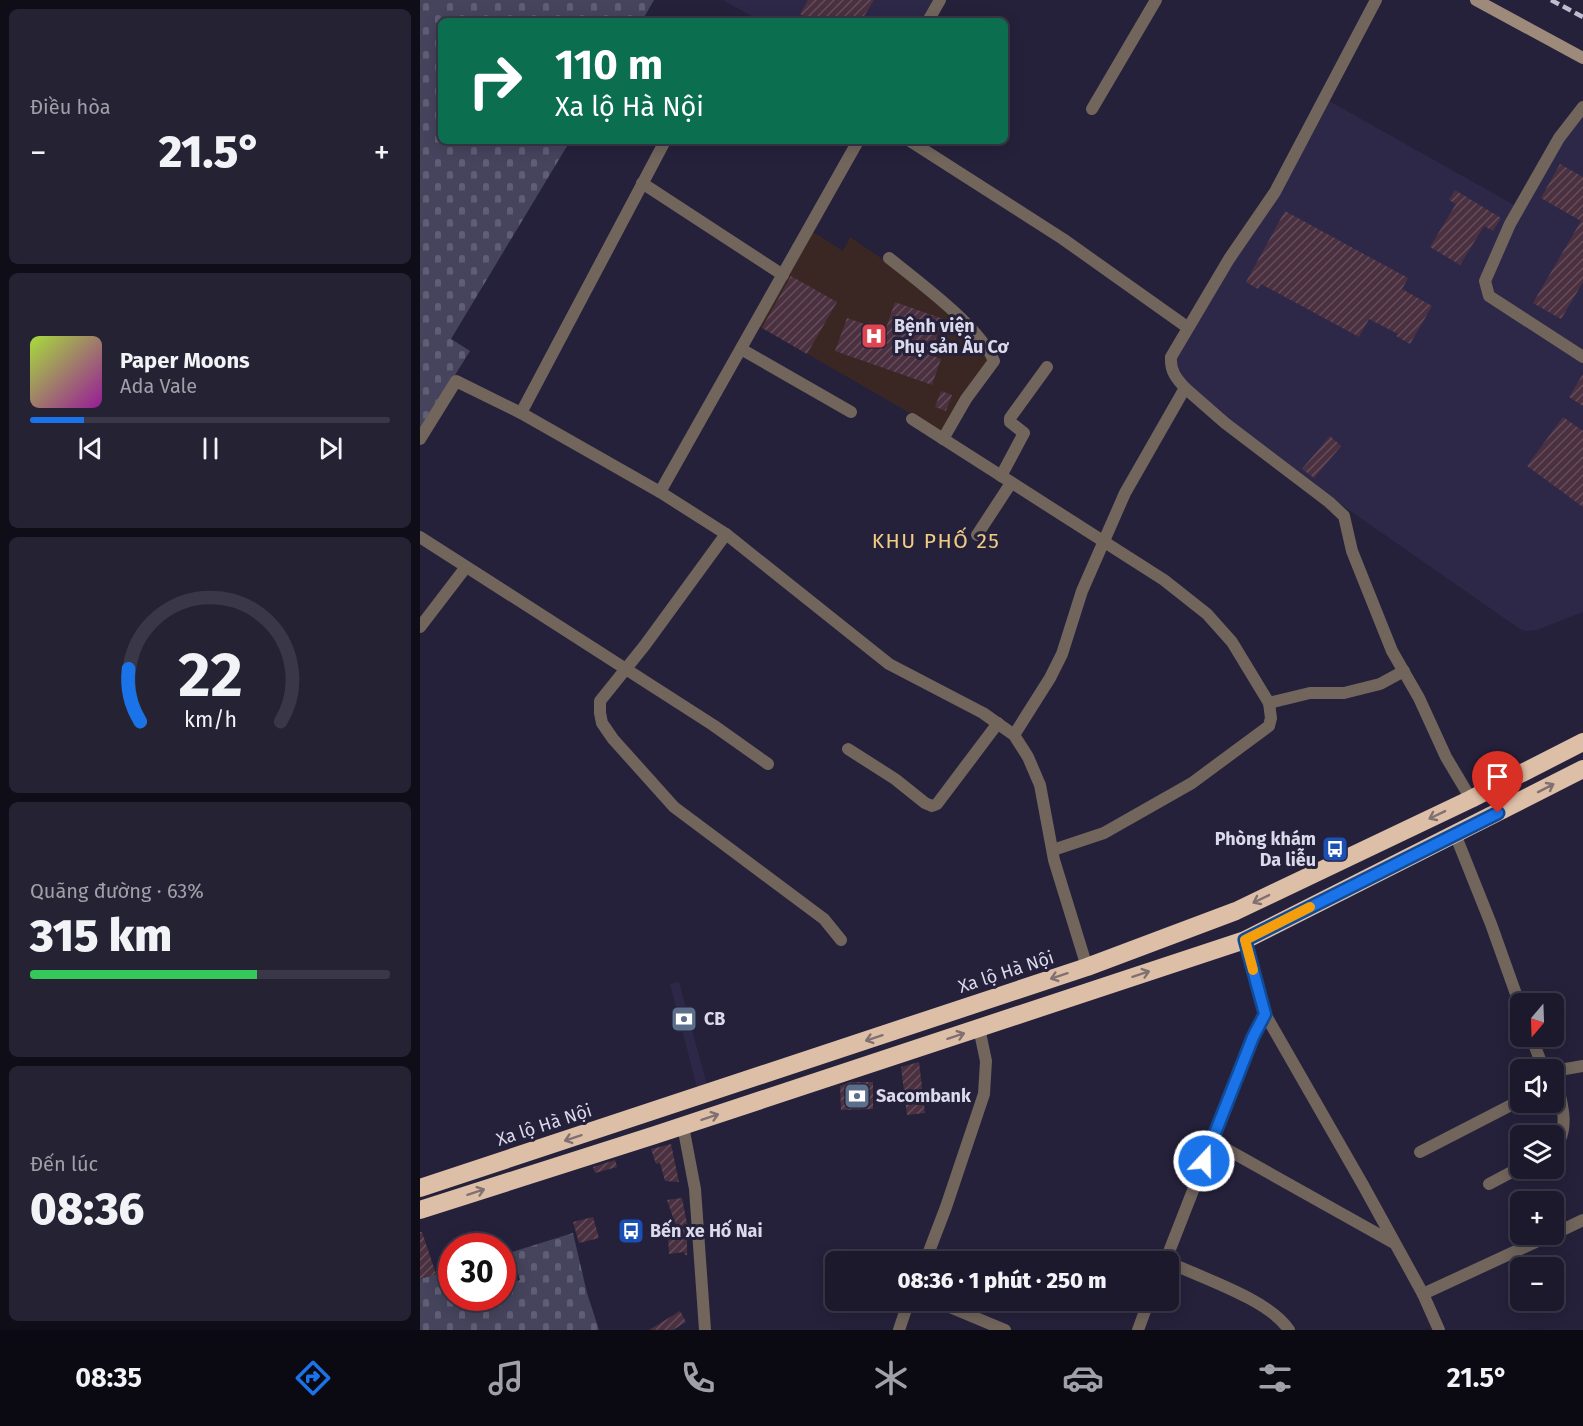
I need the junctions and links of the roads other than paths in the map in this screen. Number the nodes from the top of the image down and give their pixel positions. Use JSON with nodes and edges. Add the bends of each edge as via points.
{"nodes":[{"id":1,"x":940,"y":0,"type":"edge"},
{"id":2,"x":1155,"y":0,"type":"edge"},
{"id":3,"x":1376,"y":0,"type":"edge"},
{"id":4,"x":1476,"y":0,"type":"edge"},
{"id":5,"x":930,"y":18,"type":"edge"},
{"id":6,"x":1583,"y":58,"type":"edge"},
{"id":7,"x":1583,"y":106,"type":"edge"},
{"id":8,"x":1092,"y":109,"type":"dead end"},
{"id":9,"x":663,"y":144,"type":"edge"},
{"id":10,"x":856,"y":144,"type":"edge"},
{"id":11,"x":915,"y":144,"type":"edge"},
{"id":12,"x":642,"y":183,"type":"junction"},
{"id":13,"x":889,"y":258,"type":"dead end"},
{"id":14,"x":783,"y":275,"type":"junction"},
{"id":15,"x":1187,"y":327,"type":"junction"},
{"id":16,"x":741,"y":349,"type":"junction"},
{"id":17,"x":1583,"y":357,"type":"edge"},
{"id":18,"x":1047,"y":367,"type":"dead end"},
{"id":19,"x":1185,"y":388,"type":"junction"},
{"id":20,"x":851,"y":412,"type":"dead end"},
{"id":21,"x":521,"y":413,"type":"junction"},
{"id":22,"x":912,"y":419,"type":"dead end"},
{"id":23,"x":420,"y":439,"type":"edge"},
{"id":24,"x":943,"y":439,"type":"junction"},
{"id":25,"x":1006,"y":480,"type":"junction"},
{"id":26,"x":660,"y":492,"type":"junction"},
{"id":27,"x":726,"y":534,"type":"junction"},
{"id":28,"x":977,"y":535,"type":"dead end"},
{"id":29,"x":420,"y":537,"type":"edge"},
{"id":30,"x":1103,"y":542,"type":"junction"},
{"id":31,"x":466,"y":567,"type":"junction"},
{"id":32,"x":420,"y":627,"type":"edge"},
{"id":33,"x":626,"y":668,"type":"junction"},
{"id":34,"x":1404,"y":672,"type":"junction"},
{"id":35,"x":1269,"y":703,"type":"junction"},
{"id":36,"x":998,"y":723,"type":"junction"},
{"id":37,"x":1014,"y":735,"type":"junction"},
{"id":38,"x":1583,"y":742,"type":"edge"},
{"id":39,"x":848,"y":749,"type":"dead end"},
{"id":40,"x":768,"y":764,"type":"dead end"},
{"id":41,"x":1583,"y":769,"type":"edge"},
{"id":42,"x":1471,"y":799,"type":"junction"},
{"id":43,"x":1455,"y":834,"type":"junction"},
{"id":44,"x":1053,"y":850,"type":"junction"},
{"id":45,"x":841,"y":940,"type":"dead end"},
{"id":46,"x":1245,"y":940,"type":"junction"},
{"id":47,"x":1087,"y":967,"type":"junction"},
{"id":48,"x":1515,"y":993,"type":"edge"},
{"id":49,"x":1265,"y":1014,"type":"junction"},
{"id":50,"x":979,"y":1028,"type":"junction"},
{"id":51,"x":1583,"y":1066,"type":"edge"},
{"id":52,"x":1564,"y":1073,"type":"edge"},
{"id":53,"x":677,"y":1103,"type":"junction"},
{"id":54,"x":1510,"y":1106,"type":"edge"},
{"id":55,"x":628,"y":1119,"type":"junction"},
{"id":56,"x":683,"y":1126,"type":"junction"},
{"id":57,"x":635,"y":1141,"type":"junction"},
{"id":58,"x":1212,"y":1141,"type":"junction"},
{"id":59,"x":1420,"y":1152,"type":"dead end"},
{"id":60,"x":1510,"y":1173,"type":"edge"},
{"id":61,"x":1489,"y":1184,"type":"dead end"},
{"id":62,"x":420,"y":1188,"type":"edge"},
{"id":63,"x":420,"y":1210,"type":"edge"},
{"id":64,"x":1583,"y":1220,"type":"edge"},
{"id":65,"x":1564,"y":1229,"type":"edge"},
{"id":66,"x":1395,"y":1243,"type":"junction"},
{"id":67,"x":1529,"y":1245,"type":"edge"},
{"id":68,"x":929,"y":1251,"type":"edge"},
{"id":69,"x":1170,"y":1251,"type":"edge"},
{"id":70,"x":1179,"y":1268,"type":"edge"},
{"id":71,"x":1423,"y":1294,"type":"junction"},
{"id":72,"x":905,"y":1311,"type":"edge"},
{"id":73,"x":959,"y":1311,"type":"edge"},
{"id":74,"x":1145,"y":1311,"type":"edge"},
{"id":75,"x":705,"y":1330,"type":"edge"},
{"id":76,"x":898,"y":1330,"type":"edge"},
{"id":77,"x":1005,"y":1330,"type":"edge"},
{"id":78,"x":1138,"y":1330,"type":"edge"},
{"id":79,"x":1289,"y":1330,"type":"edge"},
{"id":80,"x":1439,"y":1330,"type":"edge"}],
"edges":[{"from":1,"to":5,"type":"street"},
{"from":2,"to":8,"type":"street"},
{"from":3,"to":15,"type":"street","via":[[1275,192]]},
{"from":4,"to":6,"type":"street"},
{"from":7,"to":17,"type":"street","via":[[1529,190],[1485,280],[1489,296]]},
{"from":9,"to":12,"type":"street"},
{"from":10,"to":14,"type":"street"},
{"from":11,"to":15,"type":"street","via":[[1063,239]]},
{"from":12,"to":14,"type":"street"},
{"from":12,"to":21,"type":"street"},
{"from":13,"to":24,"type":"street","via":[[966,323],[984,342],[994,361]]},
{"from":14,"to":16,"type":"street"},
{"from":15,"to":19,"type":"street","via":[[1170,366]]},
{"from":16,"to":20,"type":"street"},
{"from":16,"to":26,"type":"street"},
{"from":18,"to":25,"type":"street","via":[[1010,418],[1024,433]]},
{"from":19,"to":30,"type":"street","via":[[1125,493]]},
{"from":19,"to":34,"type":"street","via":[[1344,516],[1352,551]]},
{"from":21,"to":23,"type":"street","via":[[456,381]]},
{"from":21,"to":26,"type":"street"},
{"from":22,"to":24,"type":"street"},
{"from":24,"to":25,"type":"street"},
{"from":25,"to":28,"type":"street"},
{"from":25,"to":30,"type":"street"},
{"from":26,"to":27,"type":"street"},
{"from":27,"to":33,"type":"street"},
{"from":27,"to":36,"type":"street","via":[[889,664]]},
{"from":29,"to":31,"type":"street"},
{"from":30,"to":35,"type":"street","via":[[1164,580],[1207,614],[1232,642]]},
{"from":30,"to":37,"type":"street","via":[[1062,654]]},
{"from":31,"to":32,"type":"street"},
{"from":31,"to":33,"type":"street"},
{"from":33,"to":40,"type":"street"},
{"from":33,"to":45,"type":"street","via":[[600,701],[602,723],[613,739],[674,807],[824,919]]},
{"from":34,"to":35,"type":"street","via":[[1380,684],[1344,693],[1310,693]]},
{"from":34,"to":42,"type":"street"},
{"from":35,"to":44,"type":"street","via":[[1269,726],[1192,783],[1104,833]]},
{"from":36,"to":37,"type":"street"},
{"from":36,"to":39,"type":"street","via":[[938,804],[932,806]]},
{"from":37,"to":44,"type":"street","via":[[1040,785]]},
{"from":38,"to":42,"type":"highway","name":"Xa lộ Hà Nội"},
{"from":43,"to":41,"type":"highway","one_way":true},
{"from":42,"to":47,"type":"highway","name":"Xa lộ Hà Nội","one_way":true,"via":[[1236,911]]},
{"from":43,"to":46,"type":"highway"},
{"from":43,"to":48,"type":"street"},
{"from":44,"to":47,"type":"street"},
{"from":46,"to":49,"type":"street"},
{"from":50,"to":46,"type":"highway","one_way":true},
{"from":47,"to":53,"type":"highway","name":"Xa lộ Hà Nội","one_way":true},
{"from":49,"to":58,"type":"street"},
{"from":49,"to":66,"type":"street"},
{"from":56,"to":50,"type":"highway","one_way":true},
{"from":50,"to":68,"type":"street","via":[[986,1061],[984,1094]]},
{"from":51,"to":52,"type":"street"},
{"from":53,"to":55,"type":"highway","name":"Xa lộ Hà Nội"},
{"from":53,"to":56,"type":"highway"},
{"from":54,"to":59,"type":"street"},
{"from":55,"to":57,"type":"highway"},
{"from":55,"to":62,"type":"highway","name":"Xa lộ Hà Nội","one_way":true},
{"from":56,"to":57,"type":"highway"},
{"from":56,"to":75,"type":"street","via":[[695,1190]]},
{"from":63,"to":57,"type":"highway","one_way":true},
{"from":58,"to":66,"type":"street"},
{"from":58,"to":69,"type":"street"},
{"from":60,"to":61,"type":"street"},
{"from":64,"to":65,"type":"street"},
{"from":66,"to":71,"type":"street"},
{"from":67,"to":71,"type":"street"},
{"from":70,"to":79,"type":"street","via":[[1256,1302],[1276,1315]]},
{"from":71,"to":80,"type":"street"},
{"from":72,"to":76,"type":"street"},
{"from":73,"to":77,"type":"street"},
{"from":74,"to":78,"type":"street"}]}
